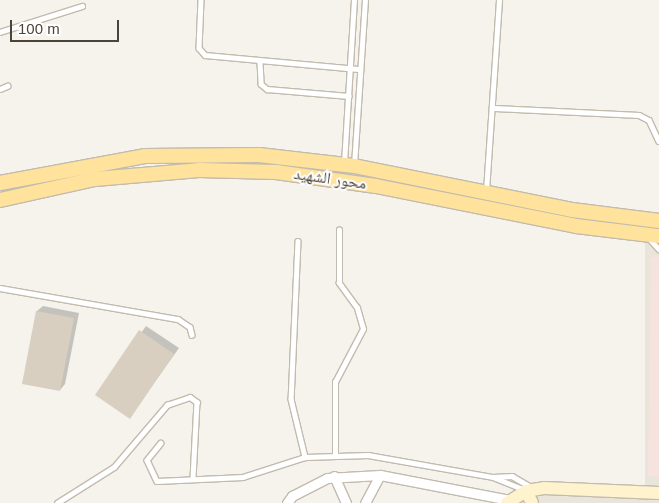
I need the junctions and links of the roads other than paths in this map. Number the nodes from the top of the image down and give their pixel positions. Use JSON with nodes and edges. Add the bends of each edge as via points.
{"nodes":[{"id":1,"x":201,"y":0,"type":"edge"},
{"id":2,"x":354,"y":0,"type":"edge"},
{"id":3,"x":365,"y":0,"type":"edge"},
{"id":4,"x":499,"y":0,"type":"edge"},
{"id":5,"x":82,"y":6,"type":"dead end"},
{"id":6,"x":0,"y":32,"type":"edge"},
{"id":7,"x":260,"y":62,"type":"junction"},
{"id":8,"x":351,"y":69,"type":"junction"},
{"id":9,"x":360,"y":69,"type":"junction"},
{"id":10,"x":7,"y":86,"type":"dead end"},
{"id":11,"x":0,"y":89,"type":"edge"},
{"id":12,"x":349,"y":96,"type":"junction"},
{"id":13,"x":495,"y":108,"type":"junction"},
{"id":14,"x":659,"y":141,"type":"edge"},
{"id":15,"x":349,"y":166,"type":"junction"},
{"id":16,"x":0,"y":183,"type":"edge"},
{"id":17,"x":485,"y":194,"type":"junction"},
{"id":18,"x":0,"y":200,"type":"edge"},
{"id":19,"x":659,"y":221,"type":"edge"},
{"id":20,"x":338,"y":230,"type":"dead end"},
{"id":21,"x":653,"y":235,"type":"edge"},
{"id":22,"x":298,"y":241,"type":"dead end"},
{"id":23,"x":659,"y":249,"type":"edge"},
{"id":24,"x":0,"y":288,"type":"edge"},
{"id":25,"x":192,"y":335,"type":"dead end"},
{"id":26,"x":161,"y":443,"type":"dead end"},
{"id":27,"x":335,"y":455,"type":"junction"},
{"id":28,"x":305,"y":457,"type":"junction"},
{"id":29,"x":380,"y":474,"type":"junction"},
{"id":30,"x":334,"y":476,"type":"junction"},
{"id":31,"x":493,"y":476,"type":"junction"},
{"id":32,"x":193,"y":479,"type":"junction"},
{"id":33,"x":530,"y":490,"type":"junction"},
{"id":34,"x":659,"y":493,"type":"edge"},
{"id":35,"x":509,"y":502,"type":"edge"},
{"id":36,"x":57,"y":503,"type":"edge"},
{"id":37,"x":288,"y":503,"type":"edge"},
{"id":38,"x":346,"y":503,"type":"edge"},
{"id":39,"x":365,"y":503,"type":"edge"},
{"id":40,"x":532,"y":503,"type":"edge"}],
"edges":[{"from":1,"to":7,"type":"lane","via":[[201,52]]},
{"from":2,"to":8,"type":"lane"},
{"from":3,"to":9,"type":"lane"},
{"from":4,"to":13,"type":"lane"},
{"from":5,"to":6,"type":"lane"},
{"from":7,"to":8,"type":"lane"},
{"from":7,"to":12,"type":"lane","via":[[261,84],[267,89]]},
{"from":8,"to":9,"type":"lane"},
{"from":8,"to":12,"type":"lane"},
{"from":9,"to":15,"type":"lane"},
{"from":10,"to":11,"type":"lane"},
{"from":12,"to":15,"type":"lane"},
{"from":13,"to":14,"type":"lane","via":[[639,115],[649,120]]},
{"from":13,"to":17,"type":"lane"},
{"from":15,"to":16,"type":"main road","name":"محور الشهيد","via":[[259,155],[187,154],[109,161]]},
{"from":15,"to":17,"type":"main road","name":"محور الشهيد"},
{"from":17,"to":19,"type":"main road","name":"محور الشهيد","via":[[601,216]]},
{"from":18,"to":21,"type":"main road","name":"محور الشهيد","via":[[105,178],[198,170],[276,172]]},
{"from":20,"to":27,"type":"lane","via":[[339,283],[357,308],[363,329],[335,382]]},
{"from":21,"to":23,"type":"lane"},
{"from":22,"to":28,"type":"lane","via":[[290,392]]},
{"from":24,"to":25,"type":"lane","via":[[178,319],[190,327]]},
{"from":26,"to":32,"type":"lane","via":[[147,459],[153,478]]},
{"from":27,"to":28,"type":"lane"},
{"from":27,"to":31,"type":"lane","via":[[382,457]]},
{"from":28,"to":32,"type":"lane","via":[[280,462],[250,476]]},
{"from":29,"to":30,"type":"street"},
{"from":29,"to":35,"type":"street"},
{"from":29,"to":39,"type":"street"},
{"from":30,"to":37,"type":"street","via":[[307,487]]},
{"from":30,"to":38,"type":"street"},
{"from":31,"to":33,"type":"lane"},
{"from":31,"to":33,"type":"lane","via":[[512,476]]},
{"from":32,"to":36,"type":"lane","via":[[197,402],[190,397],[167,404],[114,467]]},
{"from":33,"to":34,"type":"main road"},
{"from":33,"to":35,"type":"main road"},
{"from":33,"to":40,"type":"main road"}]}
